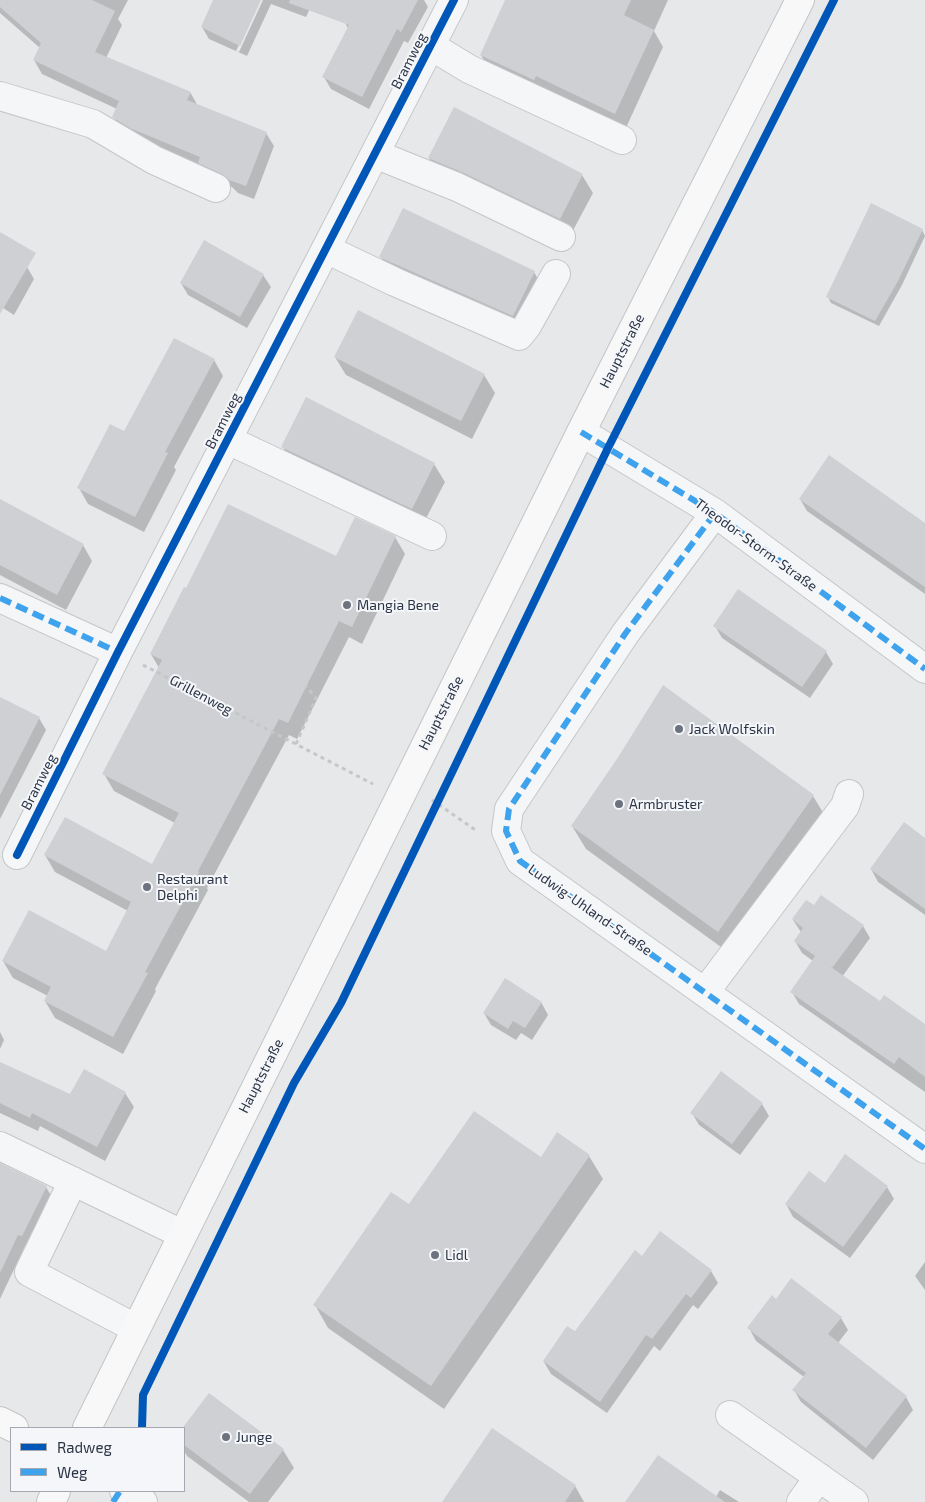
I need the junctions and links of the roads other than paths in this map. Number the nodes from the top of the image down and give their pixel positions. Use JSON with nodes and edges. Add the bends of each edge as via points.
{"nodes":[{"id":1,"x":454,"y":0,"type":"edge"},
{"id":2,"x":800,"y":0,"type":"edge"},
{"id":3,"x":431,"y":46,"type":"junction"},
{"id":4,"x":0,"y":96,"type":"edge"},
{"id":5,"x":622,"y":140,"type":"dead end"},
{"id":6,"x":375,"y":154,"type":"junction"},
{"id":7,"x":216,"y":188,"type":"dead end"},
{"id":8,"x":560,"y":237,"type":"dead end"},
{"id":9,"x":326,"y":249,"type":"junction"},
{"id":10,"x":556,"y":274,"type":"dead end"},
{"id":11,"x":581,"y":432,"type":"junction"},
{"id":12,"x":228,"y":440,"type":"junction"},
{"id":13,"x":715,"y":513,"type":"junction"},
{"id":14,"x":432,"y":536,"type":"dead end"},
{"id":15,"x":0,"y":598,"type":"edge"},
{"id":16,"x":118,"y":652,"type":"junction"},
{"id":17,"x":925,"y":669,"type":"edge"},
{"id":18,"x":849,"y":794,"type":"dead end"},
{"id":19,"x":17,"y":855,"type":"dead end"},
{"id":20,"x":705,"y":992,"type":"junction"},
{"id":21,"x":0,"y":1146,"type":"edge"},
{"id":22,"x":925,"y":1149,"type":"edge"},
{"id":23,"x":73,"y":1181,"type":"junction"},
{"id":24,"x":182,"y":1234,"type":"junction"},
{"id":25,"x":135,"y":1328,"type":"junction"},
{"id":26,"x":730,"y":1415,"type":"dead end"},
{"id":27,"x":0,"y":1421,"type":"edge"},
{"id":28,"x":12,"y":1427,"type":"edge"},
{"id":29,"x":87,"y":1427,"type":"edge"},
{"id":30,"x":819,"y":1478,"type":"junction"},
{"id":31,"x":126,"y":1492,"type":"edge"},
{"id":32,"x":143,"y":1502,"type":"edge"},
{"id":33,"x":801,"y":1502,"type":"edge"},
{"id":34,"x":854,"y":1502,"type":"edge"}],
"edges":[{"from":1,"to":3,"type":"street","name":"Bramweg"},
{"from":2,"to":11,"type":"main road","name":"Hauptstraße"},
{"from":3,"to":5,"type":"street","via":[[469,69]]},
{"from":3,"to":6,"type":"street","name":"Bramweg"},
{"from":4,"to":7,"type":"street","via":[[93,124],[154,160]]},
{"from":6,"to":8,"type":"street","via":[[457,187]]},
{"from":6,"to":9,"type":"street","name":"Bramweg"},
{"from":9,"to":10,"type":"street","via":[[519,336]]},
{"from":9,"to":12,"type":"street","name":"Bramweg"},
{"from":11,"to":13,"type":"street","name":"Theodor-Storm-Straße"},
{"from":11,"to":24,"type":"main road","name":"Hauptstraße"},
{"from":12,"to":14,"type":"street"},
{"from":12,"to":16,"type":"street","name":"Bramweg"},
{"from":13,"to":17,"type":"street","name":"Theodor-Storm-Straße"},
{"from":13,"to":20,"type":"street","name":"Ludwig-Uhland-Straße","via":[[626,634],[510,808],[506,831],[520,860]]},
{"from":15,"to":16,"type":"street"},
{"from":16,"to":19,"type":"street","name":"Bramweg"},
{"from":18,"to":20,"type":"street","via":[[845,806]]},
{"from":20,"to":22,"type":"street","name":"Ludwig-Uhland-Straße"},
{"from":21,"to":23,"type":"street"},
{"from":23,"to":24,"type":"street"},
{"from":23,"to":25,"type":"street","via":[[29,1272]]},
{"from":24,"to":25,"type":"main road","name":"Hauptstraße"},
{"from":25,"to":29,"type":"main road","name":"Hauptstraße"},
{"from":26,"to":30,"type":"street"},
{"from":27,"to":28,"type":"main road"},
{"from":30,"to":33,"type":"street"},
{"from":30,"to":34,"type":"street"},
{"from":31,"to":32,"type":"street"}]}
